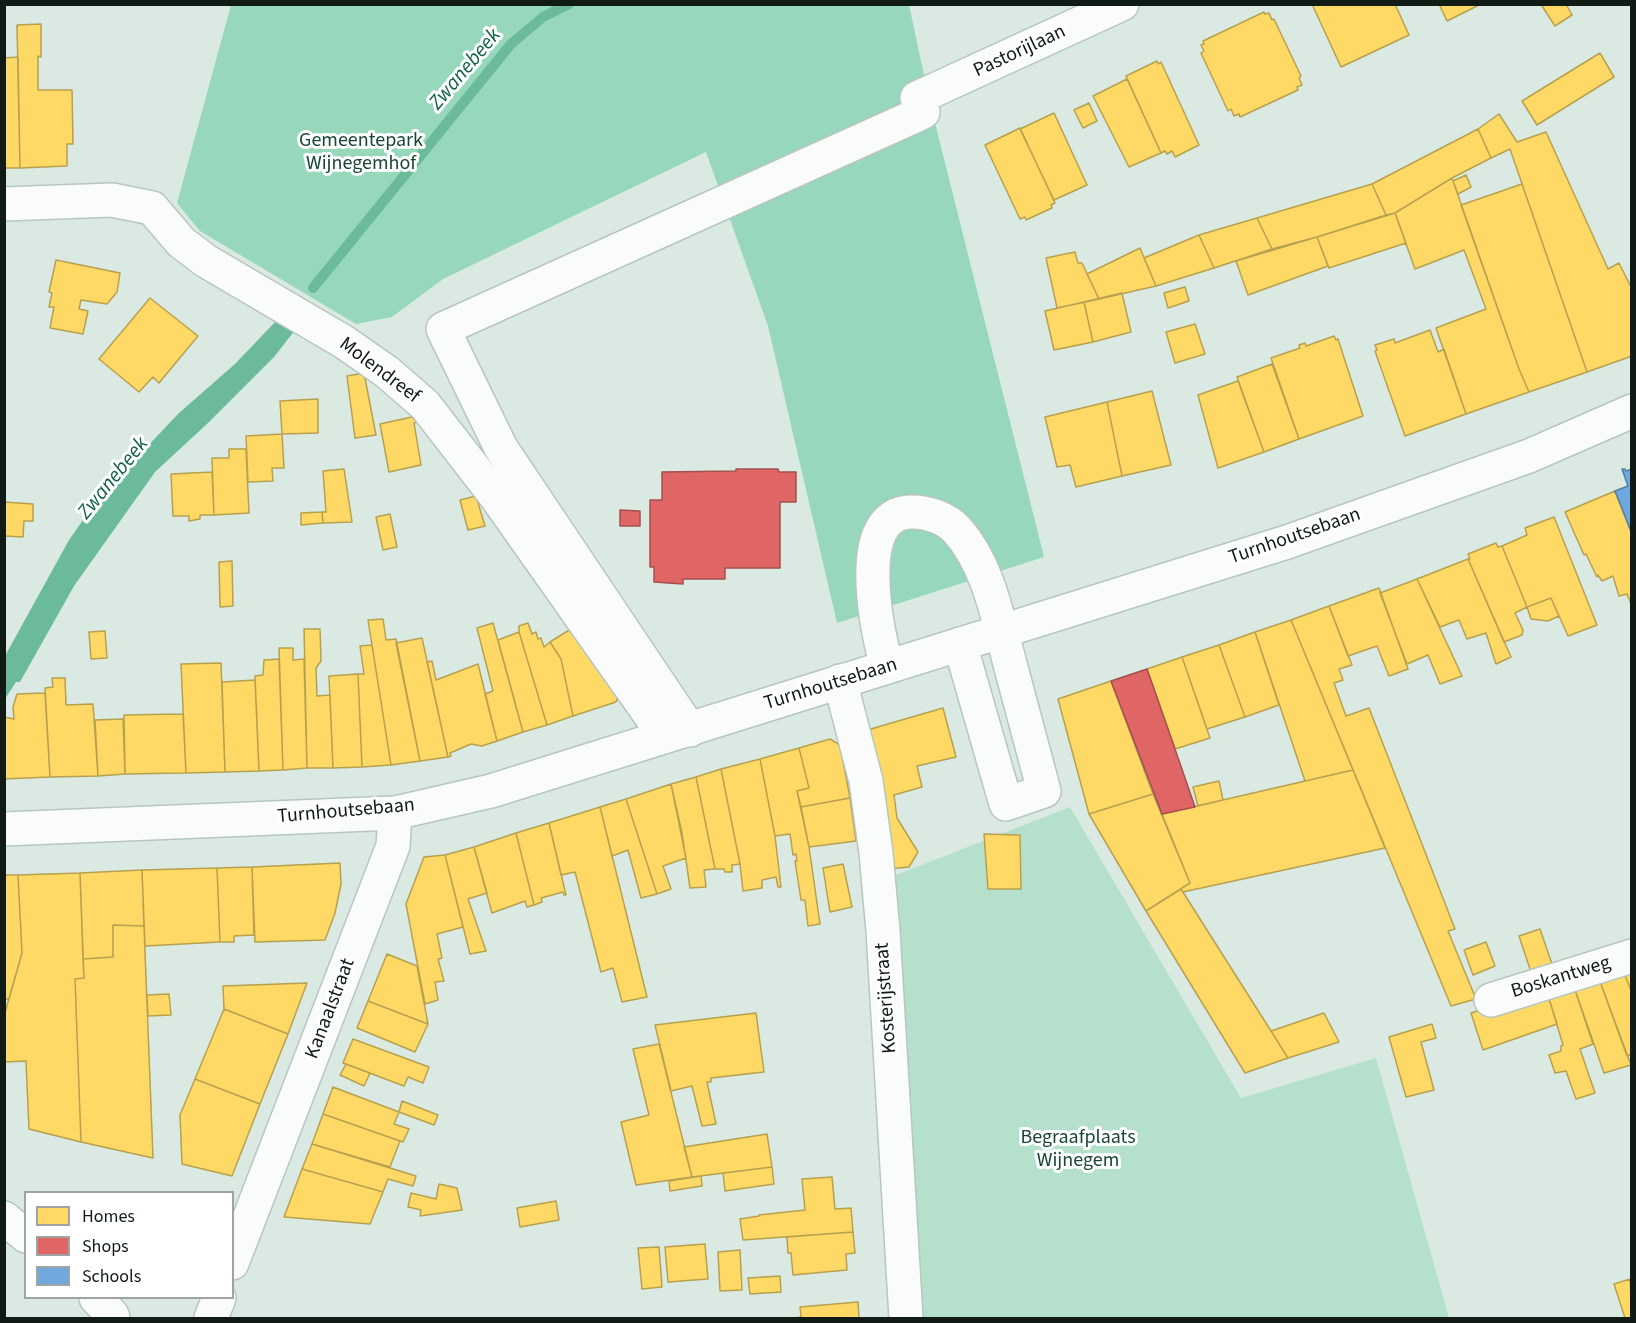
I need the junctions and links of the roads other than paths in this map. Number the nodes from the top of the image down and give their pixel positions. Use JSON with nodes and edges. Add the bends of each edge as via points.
{"nodes":[{"id":1,"x":1122,"y":4,"type":"edge"},
{"id":2,"x":4,"y":204,"type":"edge"},
{"id":3,"x":481,"y":406,"type":"junction"},
{"id":4,"x":1632,"y":411,"type":"edge"},
{"id":5,"x":440,"y":425,"type":"junction"},
{"id":6,"x":1001,"y":632,"type":"junction"},
{"id":7,"x":960,"y":644,"type":"junction"},
{"id":8,"x":887,"y":667,"type":"junction"},
{"id":9,"x":840,"y":681,"type":"junction"},
{"id":10,"x":677,"y":733,"type":"junction"},
{"id":11,"x":395,"y":813,"type":"junction"},
{"id":12,"x":4,"y":829,"type":"edge"},
{"id":13,"x":1632,"y":956,"type":"edge"},
{"id":14,"x":1491,"y":1000,"type":"dead end"},
{"id":15,"x":4,"y":1218,"type":"edge"},
{"id":16,"x":24,"y":1234,"type":"edge"},
{"id":17,"x":234,"y":1258,"type":"edge"},
{"id":18,"x":97,"y":1299,"type":"edge"},
{"id":19,"x":219,"y":1299,"type":"edge"},
{"id":20,"x":113,"y":1318,"type":"edge"},
{"id":21,"x":211,"y":1318,"type":"edge"},
{"id":22,"x":906,"y":1318,"type":"edge"}],
"edges":[{"from":1,"to":3,"type":"street","name":"Pastorijlaan","via":[[917,98],[922,112],[443,329]]},
{"from":2,"to":5,"type":"street","name":"Molendreef","via":[[112,200],[153,208],[181,242],[206,261],[344,342],[387,372]]},
{"from":3,"to":5,"type":"street"},
{"from":3,"to":10,"type":"street","via":[[501,448]]},
{"from":4,"to":6,"type":"street","name":"Turnhoutsebaan","via":[[1529,456],[1309,534]]},
{"from":5,"to":10,"type":"street","name":"Molendreef"},
{"from":6,"to":7,"type":"street","name":"Turnhoutsebaan"},
{"from":6,"to":7,"type":"street","via":[[1044,791],[1006,804]]},
{"from":6,"to":8,"type":"street","via":[[982,569],[957,529],[927,513],[907,512],[884,525],[873,563],[878,635]]},
{"from":7,"to":8,"type":"street","name":"Turnhoutsebaan"},
{"from":8,"to":9,"type":"street","name":"Turnhoutsebaan"},
{"from":9,"to":10,"type":"street","name":"Turnhoutsebaan"},
{"from":9,"to":22,"type":"street","name":"Kosterijstraat","via":[[866,781],[876,853]]},
{"from":10,"to":11,"type":"street","name":"Turnhoutsebaan","via":[[491,791]]},
{"from":11,"to":12,"type":"street","name":"Turnhoutsebaan"},
{"from":11,"to":17,"type":"street","name":"Kanaalstraat","via":[[393,846]]},
{"from":13,"to":14,"type":"street","name":"Boskantweg"},
{"from":15,"to":16,"type":"street"},
{"from":18,"to":20,"type":"street"},
{"from":19,"to":21,"type":"street"}]}
